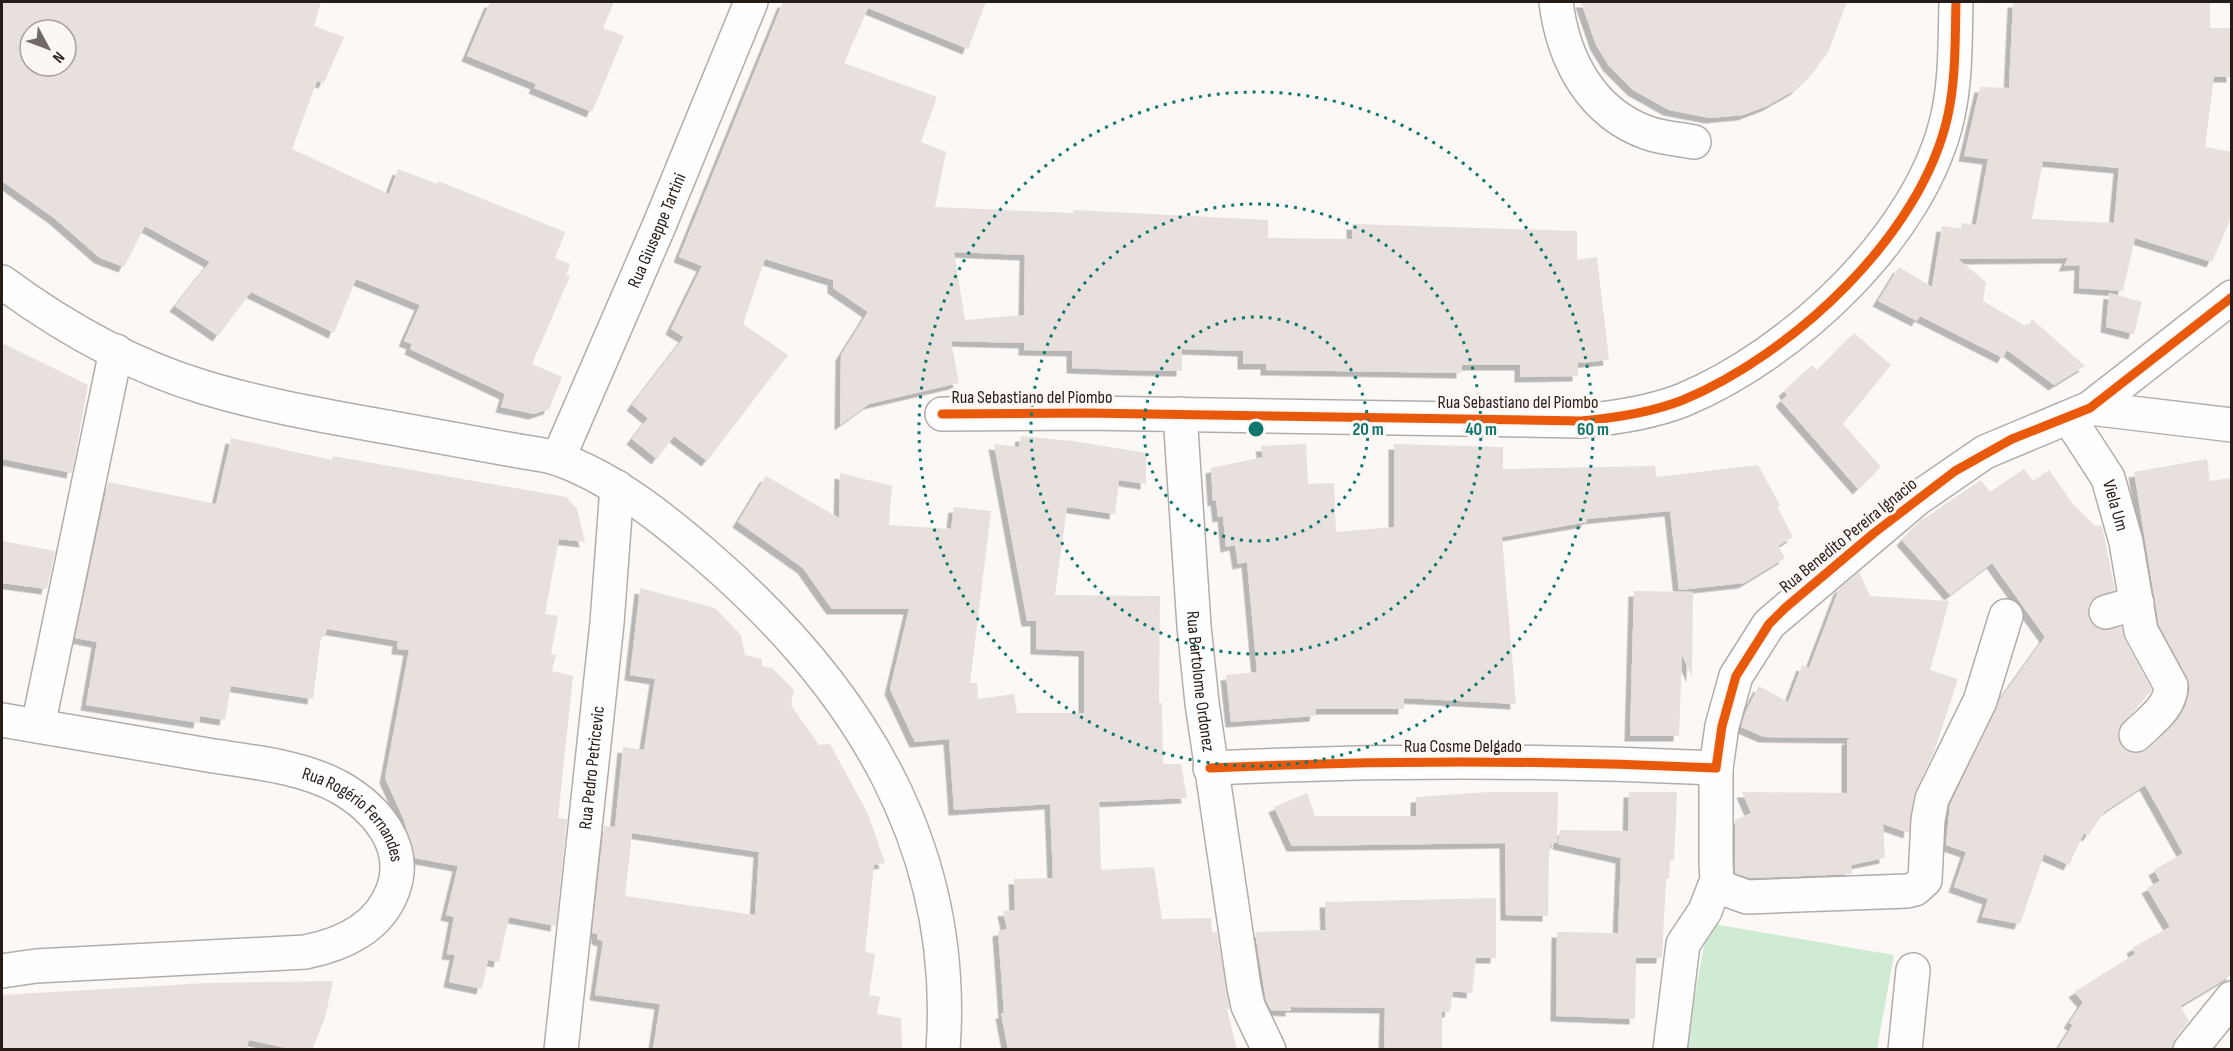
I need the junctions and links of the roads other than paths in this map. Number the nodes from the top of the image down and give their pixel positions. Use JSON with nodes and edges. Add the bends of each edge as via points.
{"nodes":[{"id":1,"x":751,"y":2,"type":"edge"},
{"id":2,"x":1556,"y":2,"type":"edge"},
{"id":3,"x":1956,"y":2,"type":"edge"},
{"id":4,"x":1694,"y":142,"type":"dead end"},
{"id":5,"x":2,"y":282,"type":"edge"},
{"id":6,"x":2232,"y":297,"type":"edge"},
{"id":7,"x":116,"y":351,"type":"junction"},
{"id":8,"x":2080,"y":413,"type":"junction"},
{"id":9,"x":942,"y":414,"type":"dead end"},
{"id":10,"x":1180,"y":414,"type":"junction"},
{"id":11,"x":2232,"y":425,"type":"edge"},
{"id":12,"x":558,"y":459,"type":"junction"},
{"id":13,"x":617,"y":487,"type":"junction"},
{"id":14,"x":2006,"y":616,"type":"dead end"},
{"id":15,"x":2,"y":720,"type":"edge"},
{"id":16,"x":38,"y":726,"type":"junction"},
{"id":17,"x":2136,"y":735,"type":"dead end"},
{"id":18,"x":1210,"y":768,"type":"junction"},
{"id":19,"x":1716,"y":768,"type":"junction"},
{"id":20,"x":1717,"y":880,"type":"junction"},
{"id":21,"x":1913,"y":970,"type":"dead end"},
{"id":22,"x":2,"y":971,"type":"edge"},
{"id":23,"x":2232,"y":998,"type":"edge"},
{"id":24,"x":561,"y":1050,"type":"edge"},
{"id":25,"x":943,"y":1050,"type":"edge"},
{"id":26,"x":1269,"y":1050,"type":"edge"},
{"id":27,"x":1670,"y":1050,"type":"edge"},
{"id":28,"x":1905,"y":1050,"type":"edge"},
{"id":29,"x":2190,"y":1050,"type":"edge"}],
"edges":[{"from":1,"to":12,"type":"street","name":"Rua Giuseppe Tartini"},
{"from":2,"to":4,"type":"street","via":[[1559,27],[1574,68],[1592,94],[1617,118],[1649,133]]},
{"from":3,"to":10,"type":"street","name":"Rua Sebastiano del Piombo","via":[[1956,56],[1948,116],[1925,177],[1896,228],[1847,287],[1768,351],[1724,380],[1682,400],[1643,412],[1581,421]]},
{"from":5,"to":7,"type":"street","via":[[80,335]]},
{"from":6,"to":8,"type":"street"},
{"from":7,"to":12,"type":"street","via":[[203,387],[275,406]]},
{"from":7,"to":16,"type":"street"},
{"from":8,"to":11,"type":"street"},
{"from":8,"to":17,"type":"street","name":"Viela Um","via":[[2108,478],[2124,532],[2121,608],[2171,686],[2166,705]]},
{"from":8,"to":19,"type":"street","name":"Rua Benedito Pereira Ignacio","via":[[2012,439],[1955,471],[1874,533],[1769,624],[1736,676]]},
{"from":9,"to":10,"type":"street","name":"Rua Sebastiano del Piombo"},
{"from":10,"to":18,"type":"street","name":"Rua Bartolome Ordonez","via":[[1194,626]]},
{"from":12,"to":13,"type":"street"},
{"from":13,"to":24,"type":"street","name":"Rua Pedro Petricevic","via":[[607,623]]},
{"from":13,"to":25,"type":"street","via":[[743,588],[811,659],[890,779],[920,848],[936,907],[943,964]]},
{"from":14,"to":20,"type":"street","via":[[1980,701],[1932,800],[1927,872],[1922,884],[1907,891],[1747,897],[1728,892]]},
{"from":15,"to":16,"type":"street","name":"Rua Rogério Fernandes"},
{"from":16,"to":22,"type":"street","name":"Rua Rogério Fernandes","via":[[287,769],[338,787],[365,805],[386,827],[397,853],[396,881],[388,902],[371,923],[333,947],[295,953]]},
{"from":18,"to":19,"type":"street","name":"Rua Cosme Delgado","via":[[1310,763],[1580,762]]},
{"from":18,"to":26,"type":"street","name":"Rua Bartolome Ordonez","via":[[1244,987],[1248,1006]]},
{"from":19,"to":20,"type":"street","name":"Rua Benedito Pereira Ignacio"},
{"from":20,"to":27,"type":"street","via":[[1705,911],[1683,944]]},
{"from":21,"to":28,"type":"street"},
{"from":23,"to":29,"type":"street"}]}
